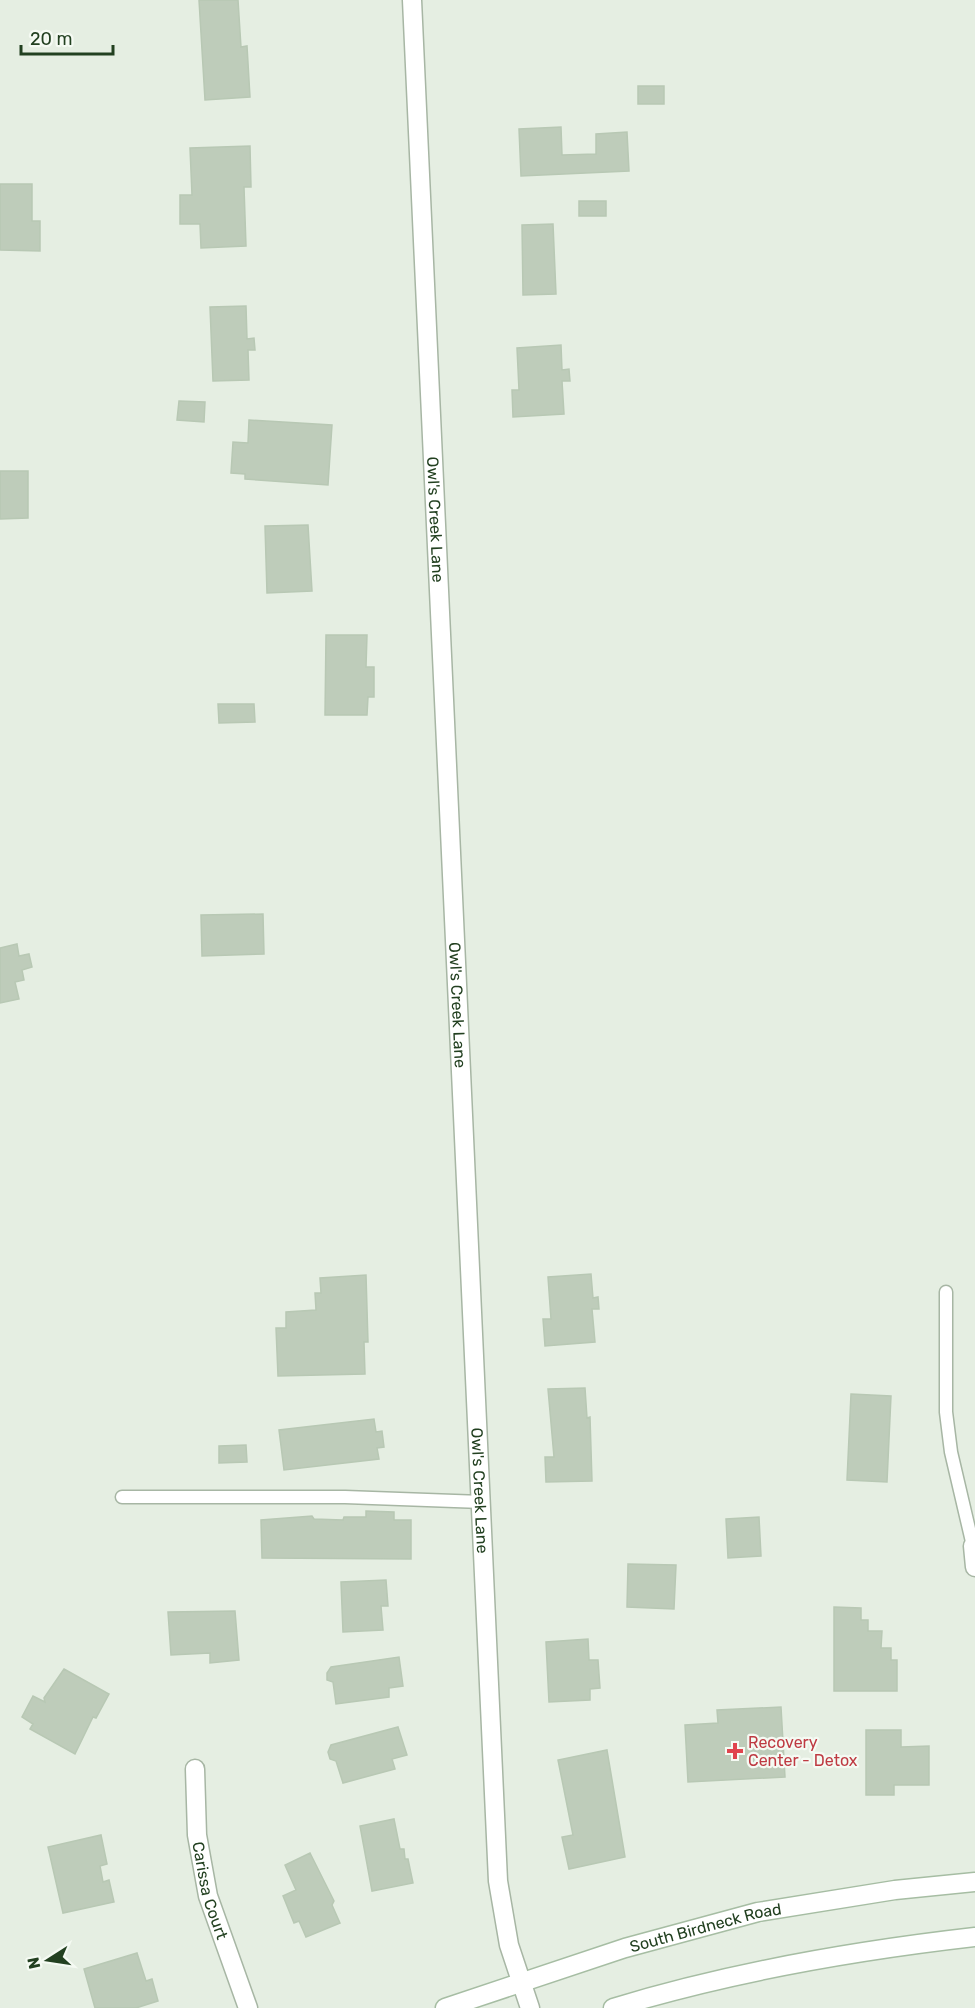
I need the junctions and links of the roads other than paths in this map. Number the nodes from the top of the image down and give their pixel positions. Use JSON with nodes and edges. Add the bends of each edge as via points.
{"nodes":[{"id":1,"x":412,"y":0,"type":"edge"},
{"id":2,"x":946,"y":1292,"type":"dead end"},
{"id":3,"x":122,"y":1497,"type":"dead end"},
{"id":4,"x":483,"y":1502,"type":"junction"},
{"id":5,"x":973,"y":1545,"type":"joint"},
{"id":6,"x":975,"y":1568,"type":"edge"},
{"id":7,"x":195,"y":1768,"type":"dead end"},
{"id":8,"x":975,"y":1882,"type":"edge"},
{"id":9,"x":975,"y":1937,"type":"edge"},
{"id":10,"x":521,"y":1981,"type":"junction"},
{"id":11,"x":249,"y":2008,"type":"edge"},
{"id":12,"x":445,"y":2008,"type":"edge"},
{"id":13,"x":530,"y":2008,"type":"edge"},
{"id":14,"x":613,"y":2008,"type":"edge"}],
"edges":[{"from":1,"to":4,"type":"street","name":"Owl's Creek Lane"},
{"from":2,"to":5,"type":"lane","via":[[946,1412],[951,1452]]},
{"from":3,"to":4,"type":"lane","via":[[345,1497]]},
{"from":4,"to":10,"type":"street","name":"Owl's Creek Lane","via":[[498,1881],[509,1945]]},
{"from":5,"to":6,"type":"street"},
{"from":7,"to":11,"type":"street","name":"Carissa Court","via":[[197,1835],[207,1896]]},
{"from":8,"to":10,"type":"street","name":"South Birdneck Road","via":[[895,1890],[758,1912]]},
{"from":9,"to":14,"type":"street","via":[[774,1966]]},
{"from":10,"to":12,"type":"street","name":"South Birdneck Road"},
{"from":10,"to":13,"type":"street","name":"Owl's Creek Lane"}]}
